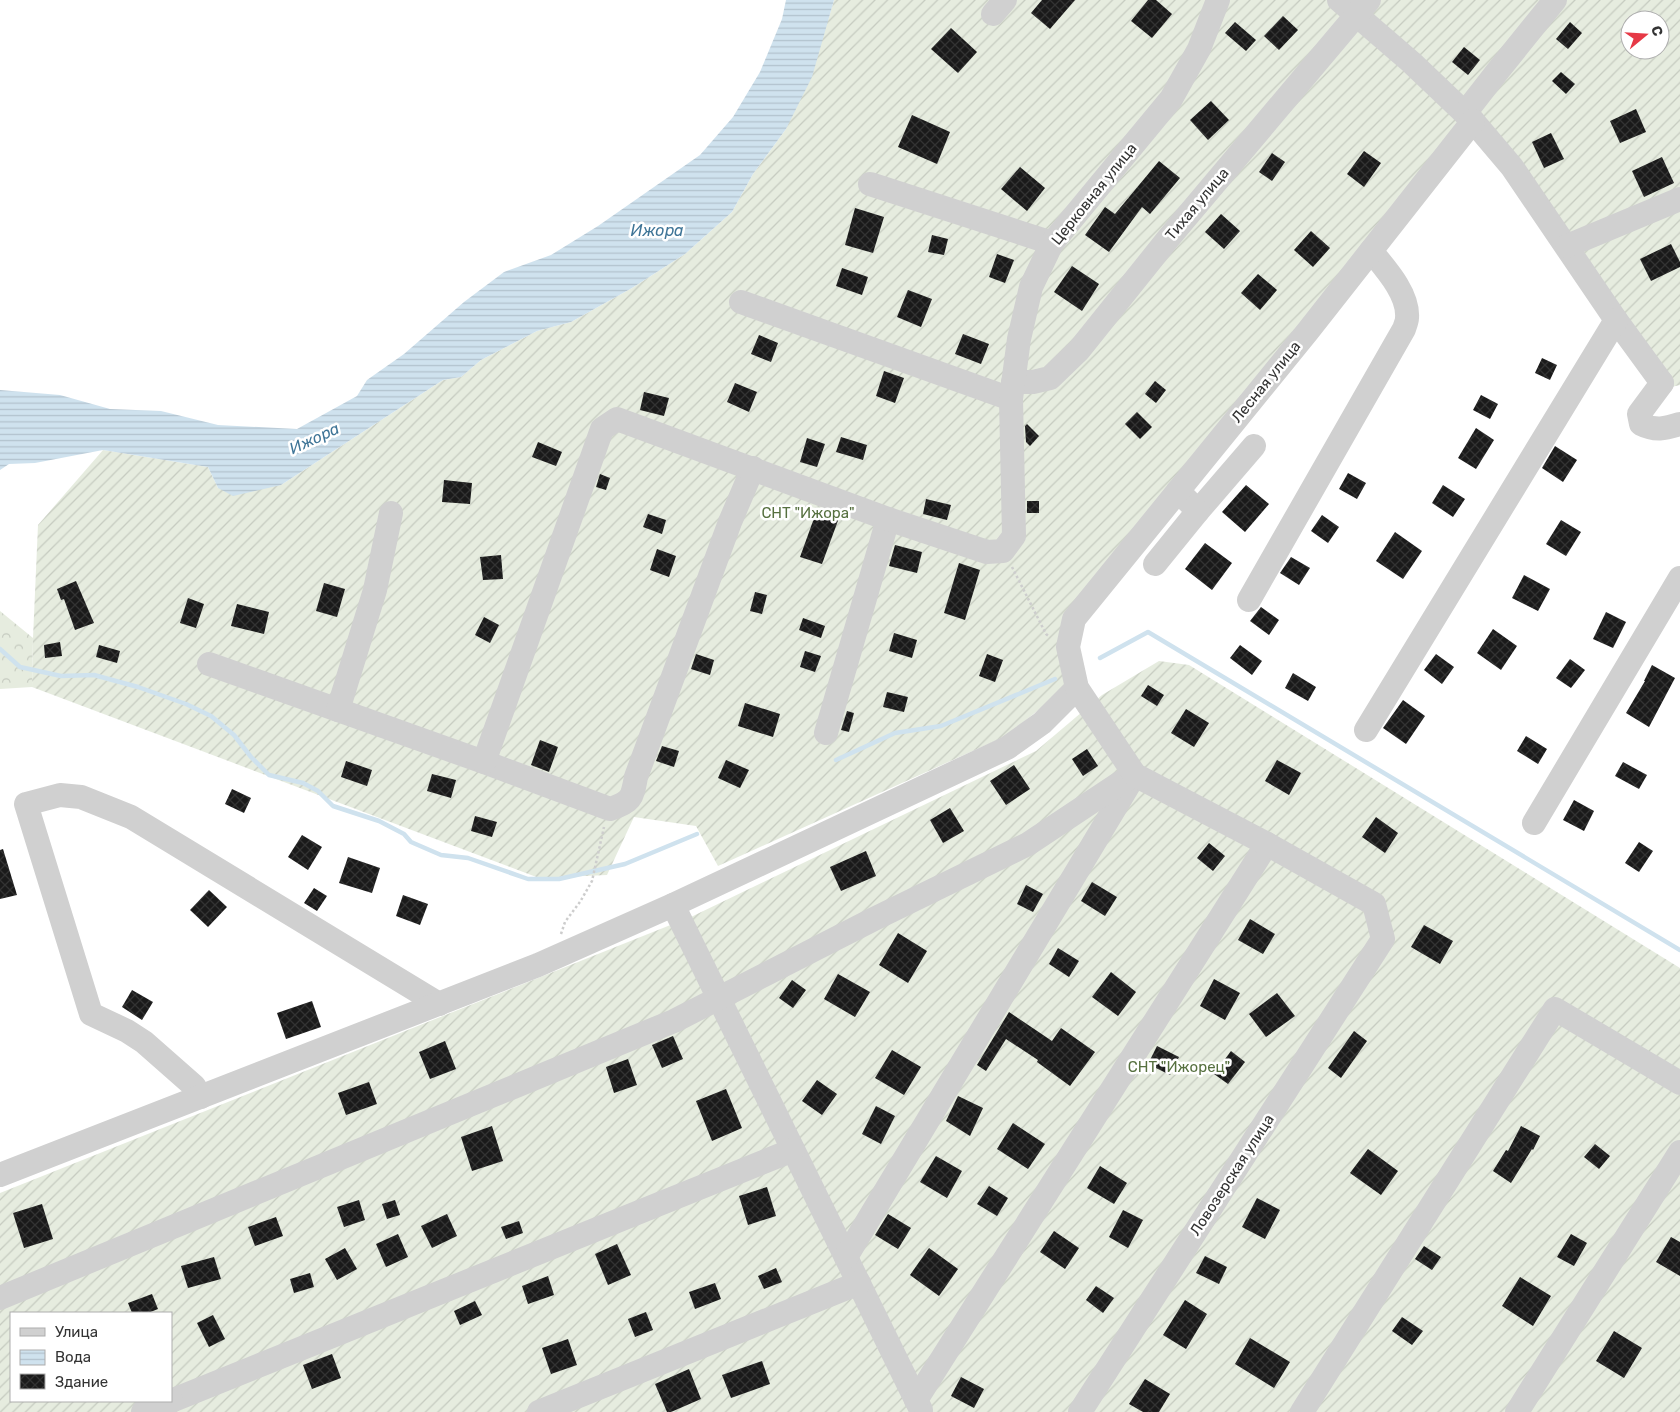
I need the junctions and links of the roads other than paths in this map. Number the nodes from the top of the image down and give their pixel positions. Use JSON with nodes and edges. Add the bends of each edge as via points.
{"nodes":[{"id":1,"x":1218,"y":0,"type":"edge"},
{"id":2,"x":1555,"y":0,"type":"edge"},
{"id":3,"x":1355,"y":5,"type":"edge"},
{"id":4,"x":1469,"y":117,"type":"junction"},
{"id":5,"x":870,"y":184,"type":"dead end"},
{"id":6,"x":1680,"y":198,"type":"edge"},
{"id":7,"x":1052,"y":243,"type":"junction"},
{"id":8,"x":1566,"y":246,"type":"junction"},
{"id":9,"x":1371,"y":251,"type":"junction"},
{"id":10,"x":741,"y":302,"type":"dead end"},
{"id":11,"x":1616,"y":320,"type":"junction"},
{"id":12,"x":1671,"y":384,"type":"edge"},
{"id":13,"x":1012,"y":390,"type":"junction"},
{"id":14,"x":1680,"y":424,"type":"edge"},
{"id":15,"x":1254,"y":446,"type":"dead end"},
{"id":16,"x":753,"y":468,"type":"junction"},
{"id":17,"x":1178,"y":491,"type":"junction"},
{"id":18,"x":1198,"y":511,"type":"junction"},
{"id":19,"x":391,"y":513,"type":"dead end"},
{"id":20,"x":888,"y":519,"type":"junction"},
{"id":21,"x":1155,"y":564,"type":"dead end"},
{"id":22,"x":1680,"y":578,"type":"edge"},
{"id":23,"x":1249,"y":600,"type":"dead end"},
{"id":24,"x":209,"y":664,"type":"dead end"},
{"id":25,"x":1077,"y":688,"type":"junction"},
{"id":26,"x":338,"y":710,"type":"junction"},
{"id":27,"x":1366,"y":730,"type":"dead end"},
{"id":28,"x":826,"y":733,"type":"dead end"},
{"id":29,"x":484,"y":762,"type":"junction"},
{"id":30,"x":1135,"y":775,"type":"junction"},
{"id":31,"x":1534,"y":822,"type":"dead end"},
{"id":32,"x":1267,"y":844,"type":"junction"},
{"id":33,"x":673,"y":905,"type":"junction"},
{"id":34,"x":718,"y":997,"type":"junction"},
{"id":35,"x":439,"y":1004,"type":"junction"},
{"id":36,"x":1680,"y":1083,"type":"edge"},
{"id":37,"x":200,"y":1097,"type":"junction"},
{"id":38,"x":793,"y":1150,"type":"junction"},
{"id":39,"x":1680,"y":1152,"type":"edge"},
{"id":40,"x":0,"y":1175,"type":"edge"},
{"id":41,"x":846,"y":1257,"type":"junction"},
{"id":42,"x":859,"y":1283,"type":"junction"},
{"id":43,"x":0,"y":1298,"type":"edge"},
{"id":44,"x":172,"y":1401,"type":"edge"},
{"id":45,"x":168,"y":1402,"type":"edge"},
{"id":46,"x":919,"y":1406,"type":"edge"},
{"id":47,"x":143,"y":1412,"type":"edge"},
{"id":48,"x":539,"y":1412,"type":"edge"},
{"id":49,"x":1080,"y":1412,"type":"edge"},
{"id":50,"x":1302,"y":1412,"type":"edge"},
{"id":51,"x":1517,"y":1412,"type":"edge"}],
"edges":[{"from":1,"to":7,"type":"street","name":"Церковная улица","via":[[1199,49],[1170,100]]},
{"from":2,"to":4,"type":"street","name":"Лесная улица","via":[[1497,72]]},
{"from":3,"to":4,"type":"street"},
{"from":3,"to":13,"type":"street","name":"Тихая улица","via":[[1079,350],[1050,378]]},
{"from":4,"to":8,"type":"street","via":[[1512,167]]},
{"from":4,"to":9,"type":"street","name":"Лесная улица"},
{"from":5,"to":7,"type":"street"},
{"from":6,"to":8,"type":"street"},
{"from":7,"to":13,"type":"street","name":"Церковная улица","via":[[1031,287],[1019,338]]},
{"from":8,"to":11,"type":"street"},
{"from":9,"to":17,"type":"street","name":"Лесная улица"},
{"from":9,"to":23,"type":"street","via":[[1405,302],[1408,317],[1404,329]]},
{"from":10,"to":13,"type":"street"},
{"from":11,"to":12,"type":"street"},
{"from":11,"to":27,"type":"street"},
{"from":12,"to":14,"type":"street","via":[[1639,414],[1641,424],[1650,429],[1664,430]]},
{"from":13,"to":20,"type":"street","name":"Церковная улица","via":[[1014,536],[1003,551],[987,552]]},
{"from":15,"to":18,"type":"street"},
{"from":16,"to":20,"type":"street"},
{"from":16,"to":29,"type":"street","via":[[723,540],[636,777],[632,797],[610,809]]},
{"from":16,"to":29,"type":"street","via":[[617,419],[602,429]]},
{"from":17,"to":18,"type":"street"},
{"from":17,"to":25,"type":"street","name":"Лесная улица","via":[[1074,619],[1068,647]]},
{"from":18,"to":21,"type":"street"},
{"from":19,"to":26,"type":"street","via":[[375,590]]},
{"from":20,"to":28,"type":"street"},
{"from":22,"to":31,"type":"street"},
{"from":24,"to":26,"type":"street"},
{"from":25,"to":30,"type":"street"},
{"from":25,"to":33,"type":"street","via":[[1042,723],[1007,748]]},
{"from":26,"to":29,"type":"street"},
{"from":30,"to":32,"type":"street"},
{"from":30,"to":34,"type":"street","via":[[1028,844]]},
{"from":30,"to":41,"type":"street"},
{"from":32,"to":46,"type":"street"},
{"from":32,"to":49,"type":"street","name":"Ловозерская улица","via":[[1374,904],[1384,939]]},
{"from":33,"to":34,"type":"street"},
{"from":33,"to":35,"type":"street"},
{"from":34,"to":38,"type":"street"},
{"from":34,"to":43,"type":"street","via":[[674,1021]]},
{"from":35,"to":37,"type":"street"},
{"from":35,"to":37,"type":"street","via":[[131,817],[82,797],[60,795],[26,804],[91,1014],[144,1042],[194,1086]]},
{"from":36,"to":50,"type":"street","via":[[1555,1009]]},
{"from":37,"to":40,"type":"street"},
{"from":38,"to":41,"type":"street"},
{"from":38,"to":44,"type":"street"},
{"from":39,"to":51,"type":"street"},
{"from":41,"to":42,"type":"street"},
{"from":42,"to":46,"type":"street"},
{"from":42,"to":48,"type":"street"},
{"from":45,"to":47,"type":"street"}]}
